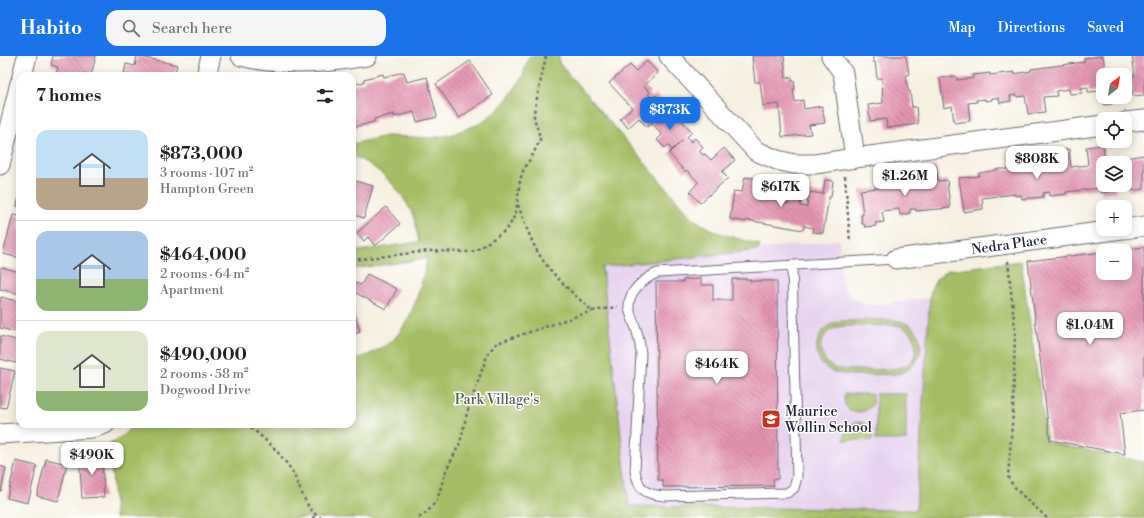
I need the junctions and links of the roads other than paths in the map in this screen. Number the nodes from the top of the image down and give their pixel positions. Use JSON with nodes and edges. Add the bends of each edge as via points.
{"nodes":[{"id":1,"x":27,"y":56,"type":"edge"},
{"id":2,"x":211,"y":56,"type":"edge"},
{"id":3,"x":241,"y":56,"type":"edge"},
{"id":4,"x":368,"y":56,"type":"edge"},
{"id":5,"x":669,"y":56,"type":"edge"},
{"id":6,"x":831,"y":56,"type":"edge"},
{"id":7,"x":23,"y":72,"type":"edge"},
{"id":8,"x":207,"y":72,"type":"edge"},
{"id":9,"x":16,"y":99,"type":"edge"},
{"id":10,"x":1144,"y":120,"type":"edge"},
{"id":11,"x":1132,"y":121,"type":"edge"},
{"id":12,"x":1096,"y":126,"type":"edge"},
{"id":13,"x":855,"y":158,"type":"junction"},
{"id":14,"x":0,"y":165,"type":"edge"},
{"id":15,"x":1144,"y":226,"type":"edge"},
{"id":16,"x":1132,"y":228,"type":"edge"},
{"id":17,"x":1096,"y":233,"type":"edge"},
{"id":18,"x":896,"y":259,"type":"joint"},
{"id":19,"x":792,"y":265,"type":"junction"},
{"id":20,"x":92,"y":428,"type":"edge"},
{"id":21,"x":0,"y":434,"type":"edge"}],
"edges":[{"from":1,"to":7,"type":"street"},
{"from":2,"to":8,"type":"street"},
{"from":3,"to":4,"type":"street","via":[[307,64]]},
{"from":5,"to":13,"type":"street","via":[[756,151],[794,164],[815,164]]},
{"from":6,"to":13,"type":"street","via":[[843,73]]},
{"from":9,"to":14,"type":"street"},
{"from":10,"to":11,"type":"street"},
{"from":12,"to":13,"type":"street"},
{"from":15,"to":16,"type":"street","name":"Nedra Place"},
{"from":17,"to":18,"type":"street","name":"Nedra Place"},
{"from":18,"to":19,"type":"lane"},
{"from":19,"to":19,"type":"lane","via":[[797,477],[794,488],[787,493],[664,496],[645,492],[638,482],[635,471],[641,353],[629,306],[631,295],[648,277],[658,273]]},
{"from":20,"to":21,"type":"street"}]}
